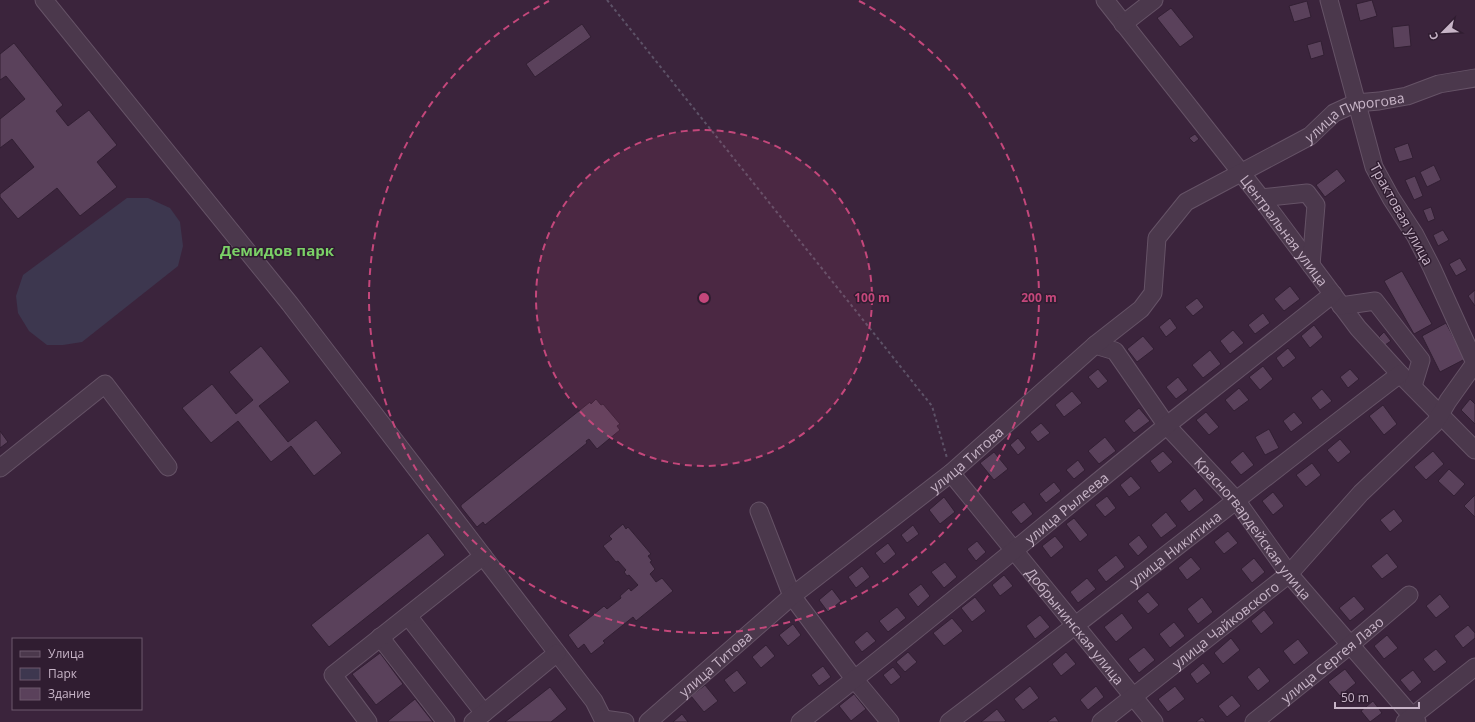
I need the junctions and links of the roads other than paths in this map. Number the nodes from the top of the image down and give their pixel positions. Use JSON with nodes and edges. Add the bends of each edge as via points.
{"nodes":[{"id":1,"x":44,"y":0,"type":"edge"},
{"id":2,"x":1105,"y":0,"type":"edge"},
{"id":3,"x":1154,"y":0,"type":"edge"},
{"id":4,"x":1329,"y":0,"type":"edge"},
{"id":5,"x":1123,"y":24,"type":"junction"},
{"id":6,"x":1475,"y":78,"type":"edge"},
{"id":7,"x":1356,"y":103,"type":"junction"},
{"id":8,"x":1240,"y":173,"type":"junction"},
{"id":9,"x":1261,"y":198,"type":"junction"},
{"id":10,"x":1311,"y":265,"type":"junction"},
{"id":11,"x":1337,"y":300,"type":"junction"},
{"id":12,"x":1095,"y":345,"type":"junction"},
{"id":13,"x":1400,"y":374,"type":"junction"},
{"id":14,"x":1413,"y":386,"type":"junction"},
{"id":15,"x":1440,"y":414,"type":"junction"},
{"id":16,"x":1167,"y":426,"type":"junction"},
{"id":17,"x":1475,"y":450,"type":"edge"},
{"id":18,"x":168,"y":467,"type":"dead end"},
{"id":19,"x":0,"y":468,"type":"edge"},
{"id":20,"x":951,"y":473,"type":"junction"},
{"id":21,"x":1236,"y":500,"type":"junction"},
{"id":22,"x":759,"y":512,"type":"dead end"},
{"id":23,"x":1015,"y":551,"type":"junction"},
{"id":24,"x":483,"y":556,"type":"junction"},
{"id":25,"x":1289,"y":574,"type":"junction"},
{"id":26,"x":1409,"y":595,"type":"dead end"},
{"id":27,"x":792,"y":596,"type":"junction"},
{"id":28,"x":408,"y":616,"type":"junction"},
{"id":29,"x":1075,"y":626,"type":"junction"},
{"id":30,"x":380,"y":637,"type":"junction"},
{"id":31,"x":1350,"y":645,"type":"junction"},
{"id":32,"x":557,"y":653,"type":"junction"},
{"id":33,"x":1475,"y":667,"type":"edge"},
{"id":34,"x":855,"y":680,"type":"junction"},
{"id":35,"x":1133,"y":695,"type":"junction"},
{"id":36,"x":478,"y":718,"type":"edge"},
{"id":37,"x":602,"y":720,"type":"edge"},
{"id":38,"x":1411,"y":720,"type":"edge"},
{"id":39,"x":368,"y":722,"type":"edge"},
{"id":40,"x":446,"y":722,"type":"edge"},
{"id":41,"x":625,"y":722,"type":"edge"},
{"id":42,"x":648,"y":722,"type":"edge"},
{"id":43,"x":800,"y":722,"type":"edge"},
{"id":44,"x":890,"y":722,"type":"edge"},
{"id":45,"x":948,"y":722,"type":"edge"},
{"id":46,"x":1101,"y":722,"type":"edge"},
{"id":47,"x":1154,"y":722,"type":"edge"},
{"id":48,"x":1254,"y":722,"type":"edge"}],
"edges":[{"from":1,"to":24,"type":"street","via":[[290,304]]},
{"from":2,"to":5,"type":"street","name":"Центральная улица"},
{"from":3,"to":5,"type":"street"},
{"from":4,"to":7,"type":"street","name":"Трактовая улица"},
{"from":5,"to":8,"type":"street","name":"Центральная улица"},
{"from":6,"to":7,"type":"street","name":"улица Пирогова","via":[[1439,84],[1407,96]]},
{"from":7,"to":8,"type":"street","name":"улица Пирогова","via":[[1334,113],[1310,136]]},
{"from":7,"to":15,"type":"street","name":"Трактовая улица","via":[[1374,167],[1415,235],[1475,363]]},
{"from":8,"to":9,"type":"street","name":"Центральная улица"},
{"from":8,"to":12,"type":"street","name":"улица Титова","via":[[1186,202],[1157,238],[1153,293],[1141,309]]},
{"from":9,"to":10,"type":"street","name":"Центральная улица"},
{"from":9,"to":10,"type":"street","via":[[1307,194],[1316,205]]},
{"from":10,"to":11,"type":"street","name":"Центральная улица"},
{"from":11,"to":13,"type":"street","name":"Центральная улица","via":[[1358,328]]},
{"from":11,"to":14,"type":"street","via":[[1375,301],[1421,360]]},
{"from":11,"to":16,"type":"street","name":"улица Рылеева"},
{"from":12,"to":16,"type":"street","name":"Красногвардейская улица","via":[[1115,351]]},
{"from":12,"to":20,"type":"street","name":"улица Титова"},
{"from":13,"to":14,"type":"street","name":"Центральная улица"},
{"from":13,"to":21,"type":"street","name":"улица Никитина"},
{"from":14,"to":15,"type":"street","name":"Центральная улица"},
{"from":15,"to":17,"type":"street","name":"Центральная улица"},
{"from":15,"to":25,"type":"street","name":"улица Чайковского","via":[[1435,423],[1361,493]]},
{"from":16,"to":21,"type":"street","name":"Красногвардейская улица"},
{"from":16,"to":23,"type":"street","name":"улица Рылеева"},
{"from":18,"to":19,"type":"street","via":[[105,384]]},
{"from":20,"to":23,"type":"street","name":"Добрынинская улица"},
{"from":20,"to":27,"type":"street","name":"улица Титова"},
{"from":21,"to":25,"type":"street","name":"Красногвардейская улица"},
{"from":21,"to":29,"type":"street","name":"улица Никитина"},
{"from":22,"to":27,"type":"street"},
{"from":23,"to":29,"type":"street","name":"Добрынинская улица"},
{"from":23,"to":34,"type":"street","name":"улица Рылеева"},
{"from":24,"to":28,"type":"street"},
{"from":24,"to":32,"type":"street"},
{"from":25,"to":31,"type":"street","name":"Красногвардейская улица"},
{"from":25,"to":35,"type":"street","name":"улица Чайковского"},
{"from":26,"to":31,"type":"street","name":"улица Сергея Лазо"},
{"from":27,"to":34,"type":"street"},
{"from":27,"to":42,"type":"street","name":"улица Титова"},
{"from":28,"to":30,"type":"street"},
{"from":28,"to":36,"type":"street"},
{"from":29,"to":35,"type":"street","name":"Добрынинская улица"},
{"from":29,"to":45,"type":"street","name":"улица Никитина"},
{"from":30,"to":39,"type":"street","via":[[333,675]]},
{"from":30,"to":40,"type":"street"},
{"from":31,"to":38,"type":"street","name":"Красногвардейская улица"},
{"from":31,"to":48,"type":"street","name":"улица Сергея Лазо"},
{"from":32,"to":36,"type":"street"},
{"from":32,"to":37,"type":"street","via":[[594,702]]},
{"from":33,"to":38,"type":"street"},
{"from":34,"to":43,"type":"street","name":"улица Рылеева"},
{"from":34,"to":44,"type":"street"},
{"from":35,"to":46,"type":"street","name":"улица Чайковского"},
{"from":35,"to":47,"type":"street","name":"Добрынинская улица"},
{"from":37,"to":41,"type":"street"}]}
